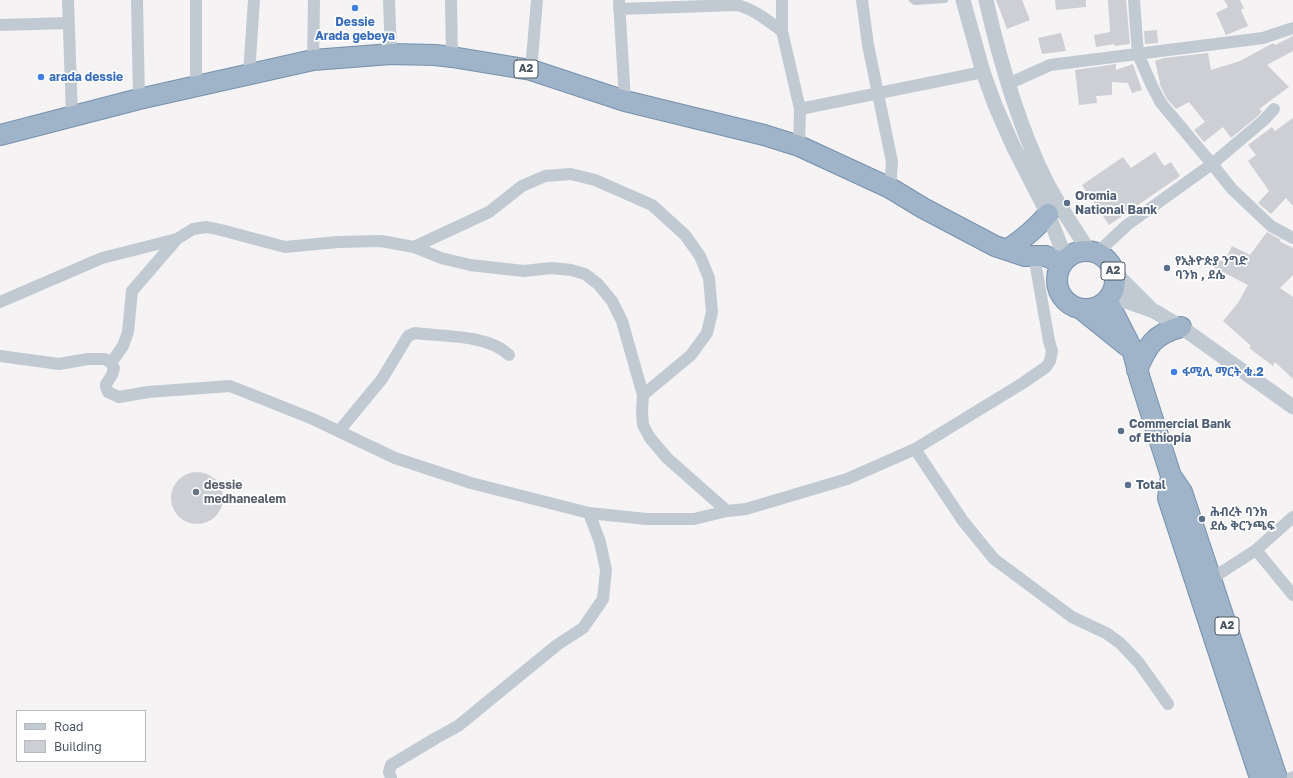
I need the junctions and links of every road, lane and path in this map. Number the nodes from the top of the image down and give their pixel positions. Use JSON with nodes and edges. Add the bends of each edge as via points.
{"nodes":[{"id":1,"x":68,"y":0,"type":"edge"},
{"id":2,"x":137,"y":0,"type":"edge"},
{"id":3,"x":196,"y":0,"type":"edge"},
{"id":4,"x":254,"y":0,"type":"edge"},
{"id":5,"x":314,"y":0,"type":"edge"},
{"id":6,"x":389,"y":0,"type":"edge"},
{"id":7,"x":451,"y":0,"type":"edge"},
{"id":8,"x":537,"y":0,"type":"edge"},
{"id":9,"x":782,"y":0,"type":"edge"},
{"id":10,"x":862,"y":0,"type":"edge"},
{"id":11,"x":912,"y":0,"type":"edge"},
{"id":12,"x":945,"y":0,"type":"edge"},
{"id":13,"x":964,"y":0,"type":"edge"},
{"id":14,"x":986,"y":0,"type":"edge"},
{"id":15,"x":1134,"y":0,"type":"edge"},
{"id":16,"x":619,"y":5,"type":"edge"},
{"id":17,"x":68,"y":23,"type":"junction"},
{"id":18,"x":0,"y":25,"type":"edge"},
{"id":19,"x":1293,"y":28,"type":"edge"},
{"id":20,"x":782,"y":31,"type":"junction"},
{"id":21,"x":391,"y":54,"type":"junction"},
{"id":22,"x":1138,"y":54,"type":"junction"},
{"id":23,"x":452,"y":57,"type":"junction"},
{"id":24,"x":313,"y":60,"type":"junction"},
{"id":25,"x":531,"y":70,"type":"junction"},
{"id":26,"x":983,"y":72,"type":"junction"},
{"id":27,"x":249,"y":74,"type":"junction"},
{"id":28,"x":1008,"y":84,"type":"junction"},
{"id":29,"x":196,"y":86,"type":"junction"},
{"id":30,"x":878,"y":93,"type":"junction"},
{"id":31,"x":139,"y":99,"type":"junction"},
{"id":32,"x":625,"y":101,"type":"junction"},
{"id":33,"x":800,"y":109,"type":"junction"},
{"id":34,"x":1274,"y":109,"type":"dead end"},
{"id":35,"x":72,"y":116,"type":"junction"},
{"id":36,"x":0,"y":135,"type":"edge"},
{"id":37,"x":799,"y":146,"type":"junction"},
{"id":38,"x":1212,"y":164,"type":"junction"},
{"id":39,"x":890,"y":188,"type":"junction"},
{"id":40,"x":1048,"y":214,"type":"junction"},
{"id":41,"x":1293,"y":238,"type":"edge"},
{"id":42,"x":177,"y":239,"type":"junction"},
{"id":43,"x":414,"y":247,"type":"junction"},
{"id":44,"x":1093,"y":252,"type":"junction"},
{"id":45,"x":1023,"y":257,"type":"junction"},
{"id":46,"x":1061,"y":268,"type":"junction"},
{"id":47,"x":1114,"y":272,"type":"junction"},
{"id":48,"x":1109,"y":298,"type":"junction"},
{"id":49,"x":0,"y":302,"type":"edge"},
{"id":50,"x":1081,"y":309,"type":"junction"},
{"id":51,"x":1154,"y":311,"type":"junction"},
{"id":52,"x":1180,"y":327,"type":"junction"},
{"id":53,"x":1132,"y":349,"type":"junction"},
{"id":54,"x":509,"y":355,"type":"dead end"},
{"id":55,"x":0,"y":356,"type":"edge"},
{"id":56,"x":111,"y":363,"type":"junction"},
{"id":57,"x":1137,"y":370,"type":"junction"},
{"id":58,"x":643,"y":395,"type":"junction"},
{"id":59,"x":1293,"y":407,"type":"edge"},
{"id":60,"x":339,"y":432,"type":"junction"},
{"id":61,"x":915,"y":449,"type":"junction"},
{"id":62,"x":727,"y":511,"type":"junction"},
{"id":63,"x":589,"y":513,"type":"junction"},
{"id":64,"x":1293,"y":517,"type":"edge"},
{"id":65,"x":1256,"y":550,"type":"junction"},
{"id":66,"x":1203,"y":582,"type":"junction"},
{"id":67,"x":1293,"y":595,"type":"edge"},
{"id":68,"x":1168,"y":704,"type":"dead end"},
{"id":69,"x":391,"y":778,"type":"edge"},
{"id":70,"x":1260,"y":778,"type":"edge"},
{"id":71,"x":1277,"y":778,"type":"edge"}],
"edges":[{"from":1,"to":17,"type":"street"},
{"from":2,"to":31,"type":"street"},
{"from":3,"to":29,"type":"street"},
{"from":4,"to":27,"type":"street"},
{"from":5,"to":24,"type":"street"},
{"from":6,"to":21,"type":"street"},
{"from":7,"to":23,"type":"street"},
{"from":8,"to":25,"type":"street"},
{"from":9,"to":20,"type":"street"},
{"from":10,"to":30,"type":"street"},
{"from":11,"to":12,"type":"lane"},
{"from":13,"to":26,"type":"street"},
{"from":14,"to":28,"type":"street"},
{"from":15,"to":22,"type":"street"},
{"from":16,"to":20,"type":"street","via":[[737,5]]},
{"from":16,"to":32,"type":"street"},
{"from":17,"to":18,"type":"street"},
{"from":17,"to":35,"type":"street"},
{"from":19,"to":22,"type":"street","via":[[1263,38]]},
{"from":20,"to":33,"type":"street"},
{"from":21,"to":23,"type":"highway","number":"A2"},
{"from":21,"to":24,"type":"highway","number":"A2"},
{"from":22,"to":28,"type":"street","via":[[1050,65]]},
{"from":22,"to":38,"type":"street","via":[[1161,103]]},
{"from":23,"to":25,"type":"highway","number":"A2"},
{"from":24,"to":27,"type":"highway","number":"A2"},
{"from":25,"to":32,"type":"highway","number":"A2"},
{"from":26,"to":30,"type":"street"},
{"from":26,"to":40,"type":"street","via":[[1014,148]]},
{"from":27,"to":29,"type":"highway","number":"A2"},
{"from":28,"to":44,"type":"street","via":[[1022,127],[1046,181],[1065,215]]},
{"from":29,"to":31,"type":"highway","number":"A2"},
{"from":30,"to":33,"type":"street"},
{"from":30,"to":39,"type":"street","via":[[892,162]]},
{"from":31,"to":35,"type":"highway","number":"A2"},
{"from":32,"to":37,"type":"highway","number":"A2"},
{"from":33,"to":37,"type":"street"},
{"from":34,"to":38,"type":"street"},
{"from":35,"to":36,"type":"highway","number":"A2"},
{"from":37,"to":39,"type":"highway","number":"A2"},
{"from":38,"to":41,"type":"street","via":[[1232,189],[1271,226]]},
{"from":38,"to":44,"type":"street"},
{"from":39,"to":45,"type":"highway","number":"A2","via":[[995,246]]},
{"from":40,"to":45,"type":"highway","via":[[1031,234]]},
{"from":40,"to":46,"type":"street"},
{"from":42,"to":43,"type":"street","via":[[192,229],[206,227],[285,248],[338,242],[381,241]]},
{"from":42,"to":49,"type":"street","via":[[102,258]]},
{"from":42,"to":56,"type":"street","via":[[132,291],[128,332],[123,346]]},
{"from":43,"to":58,"type":"street","via":[[441,258],[470,265],[524,271],[551,268],[585,274],[598,284],[612,301],[622,321]]},
{"from":43,"to":58,"type":"street","via":[[489,212],[522,186],[545,176],[571,174],[595,180],[652,205],[685,235],[700,256],[709,278],[712,312],[707,333],[691,355]]},
{"from":44,"to":46,"type":"highway","number":"A2","via":[[1072,254]]},
{"from":44,"to":47,"type":"highway","number":"A2","via":[[1105,258]]},
{"from":45,"to":46,"type":"highway","number":"A2","via":[[1046,256]]},
{"from":45,"to":61,"type":"street","via":[[1052,351],[1050,361],[1046,367],[1022,383]]},
{"from":46,"to":50,"type":"highway","via":[[1058,290],[1071,305]]},
{"from":47,"to":48,"type":"highway","number":"A2","via":[[1115,280]]},
{"from":47,"to":51,"type":"street"},
{"from":48,"to":50,"type":"highway","via":[[1099,306]]},
{"from":48,"to":51,"type":"street"},
{"from":48,"to":53,"type":"highway","number":"A2"},
{"from":50,"to":53,"type":"highway"},
{"from":51,"to":52,"type":"street"},
{"from":52,"to":57,"type":"highway","via":[[1166,330],[1154,340]]},
{"from":52,"to":59,"type":"street"},
{"from":53,"to":57,"type":"highway","number":"A2"},
{"from":54,"to":60,"type":"street","via":[[497,345],[460,337],[414,333],[408,336],[382,379]]},
{"from":55,"to":56,"type":"street","via":[[59,364],[88,359],[105,359]]},
{"from":56,"to":60,"type":"street","via":[[114,368],[106,387],[108,392],[119,397],[148,392],[230,386]]},
{"from":57,"to":66,"type":"highway","number":"A2","via":[[1171,476],[1168,498],[1189,537]]},
{"from":58,"to":62,"type":"street","via":[[643,424],[650,438],[667,458]]},
{"from":60,"to":63,"type":"street","via":[[395,458],[471,483]]},
{"from":61,"to":62,"type":"street","via":[[847,479]]},
{"from":61,"to":68,"type":"street","via":[[963,521],[994,560],[1072,616],[1120,643],[1139,663]]},
{"from":62,"to":63,"type":"street","via":[[694,519],[646,519]]},
{"from":63,"to":69,"type":"street","via":[[600,542],[606,570],[602,599],[583,628],[557,645],[458,726],[391,765]]},
{"from":64,"to":65,"type":"street"},
{"from":65,"to":66,"type":"street"},
{"from":65,"to":67,"type":"street"},
{"from":66,"to":70,"type":"highway","number":"A2"},
{"from":66,"to":71,"type":"highway","number":"A2"}]}
